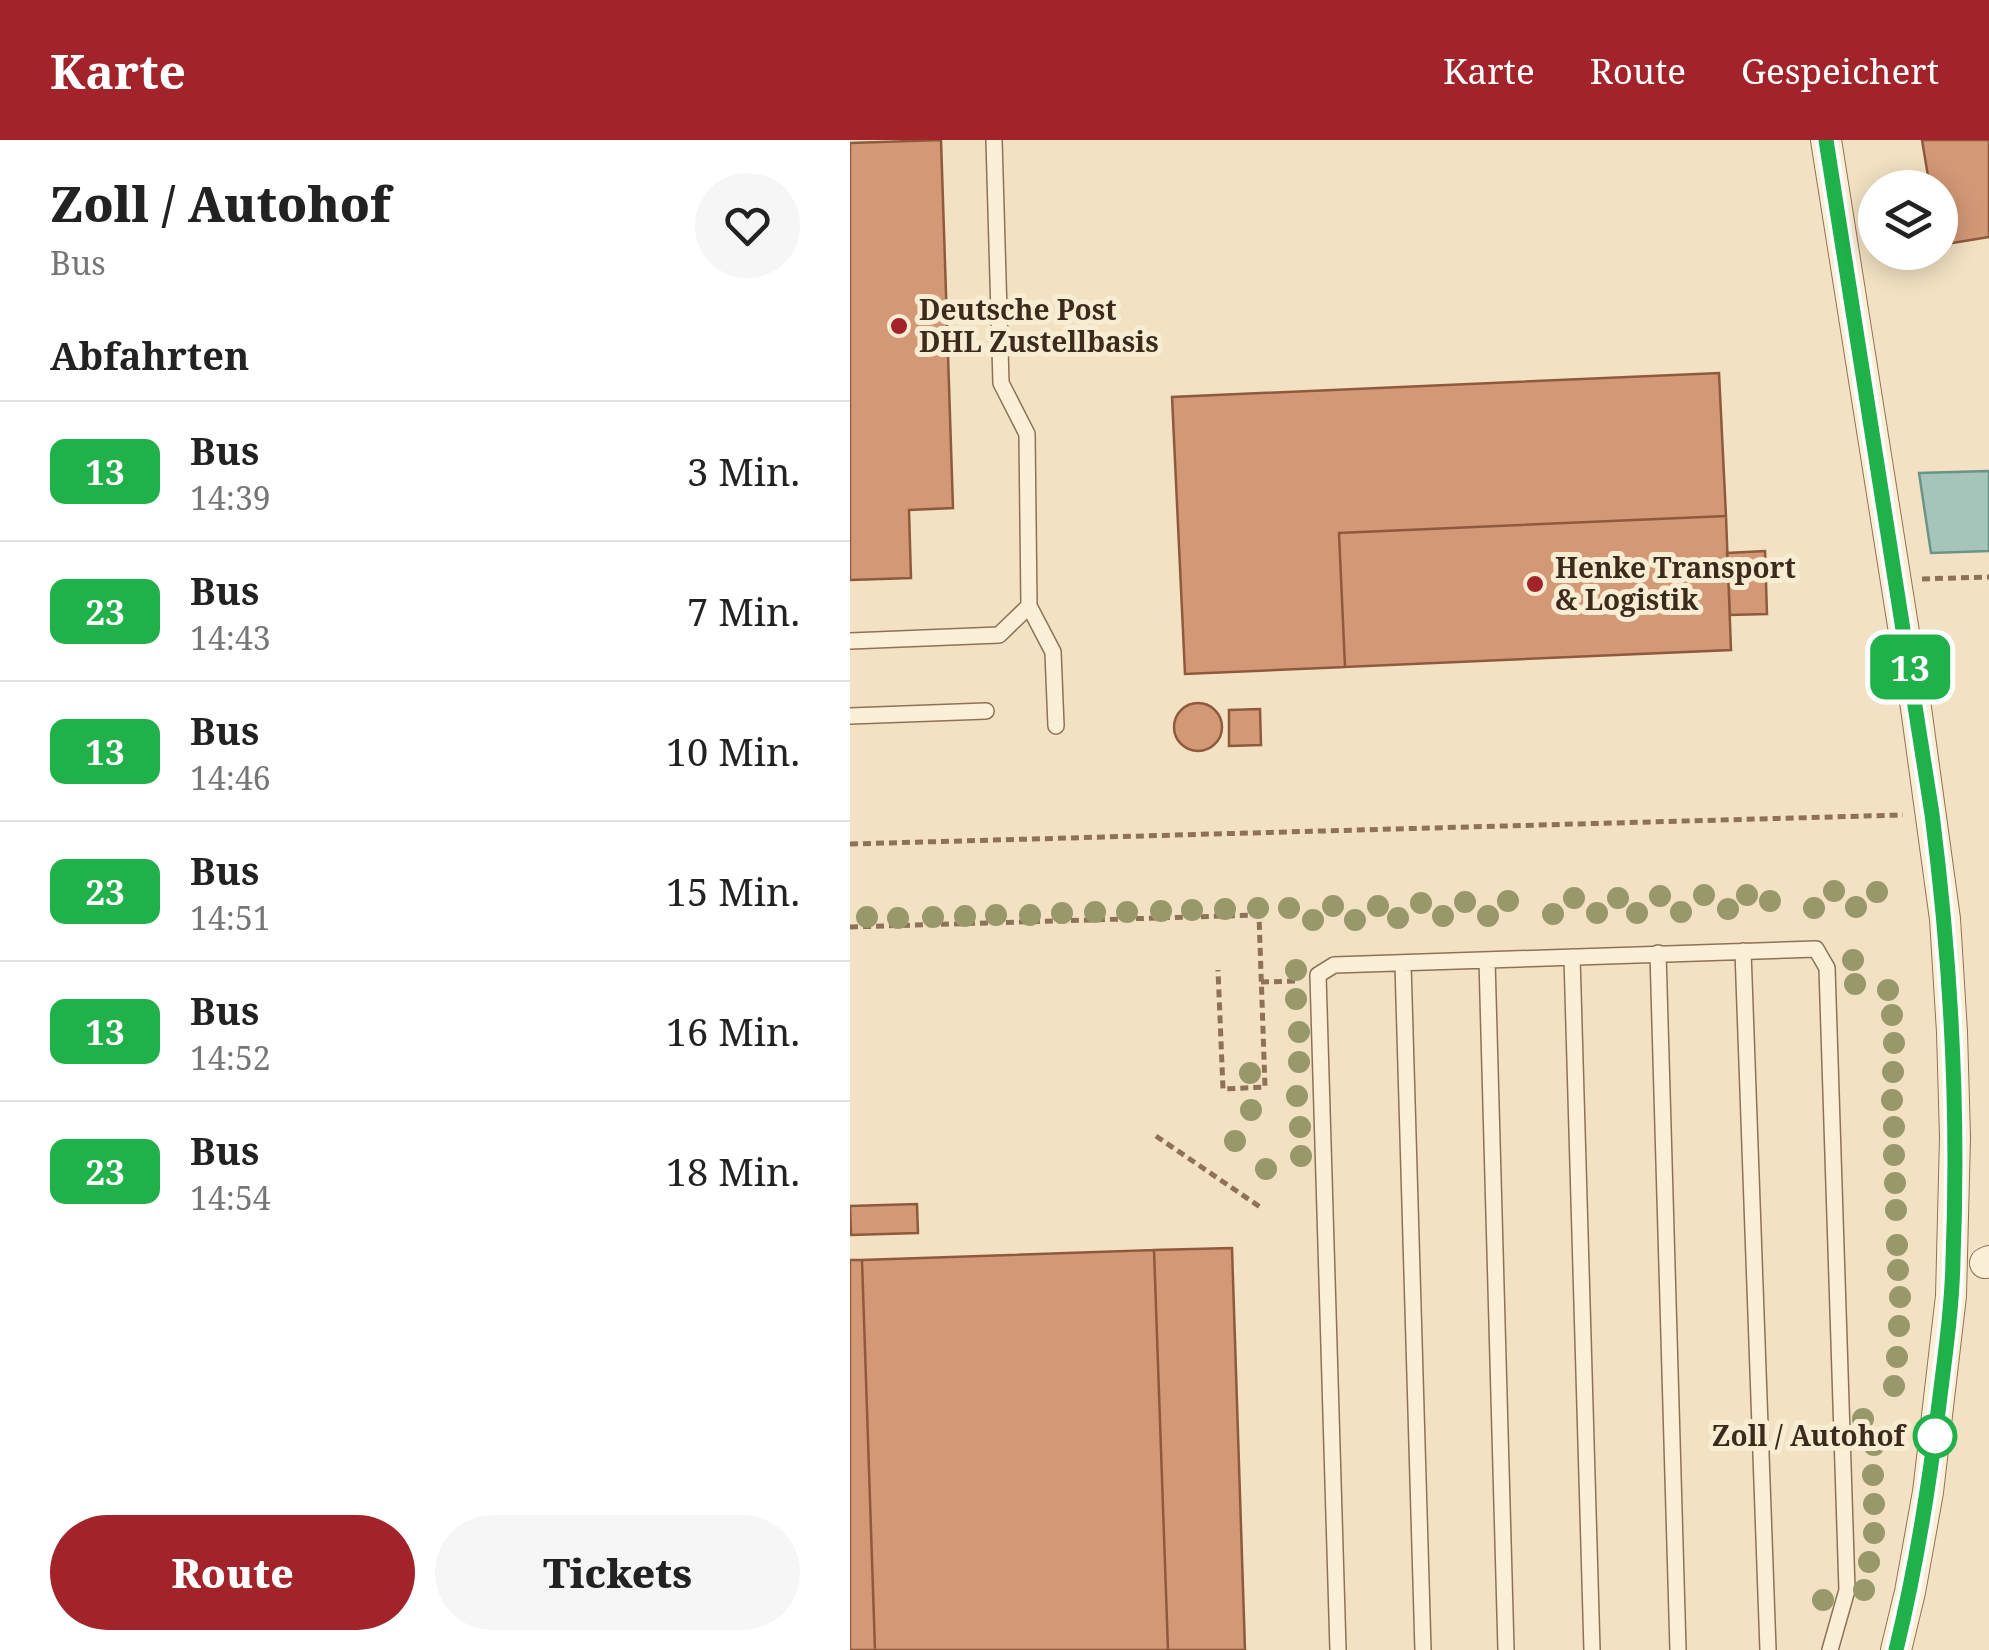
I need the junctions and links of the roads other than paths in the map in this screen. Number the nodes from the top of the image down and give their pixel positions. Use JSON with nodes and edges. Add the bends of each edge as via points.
{"nodes":[{"id":1,"x":994,"y":140,"type":"edge"},
{"id":2,"x":1826,"y":140,"type":"edge"},
{"id":3,"x":1029,"y":606,"type":"junction"},
{"id":4,"x":850,"y":642,"type":"edge"},
{"id":5,"x":986,"y":711,"type":"dead end"},
{"id":6,"x":850,"y":716,"type":"edge"},
{"id":7,"x":1056,"y":726,"type":"dead end"},
{"id":8,"x":1743,"y":952,"type":"junction"},
{"id":9,"x":1658,"y":954,"type":"junction"},
{"id":10,"x":1572,"y":957,"type":"junction"},
{"id":11,"x":1487,"y":960,"type":"junction"},
{"id":12,"x":1403,"y":964,"type":"junction"},
{"id":13,"x":1338,"y":1650,"type":"edge"},
{"id":14,"x":1422,"y":1650,"type":"edge"},
{"id":15,"x":1506,"y":1650,"type":"edge"},
{"id":16,"x":1592,"y":1650,"type":"edge"},
{"id":17,"x":1678,"y":1650,"type":"edge"},
{"id":18,"x":1768,"y":1650,"type":"edge"},
{"id":19,"x":1830,"y":1650,"type":"edge"},
{"id":20,"x":1896,"y":1650,"type":"edge"}],
"edges":[{"from":1,"to":3,"type":"lane","via":[[1001,382],[1026,434]]},
{"from":2,"to":20,"type":"street","via":[[1916,708],[1945,919],[1952,1032],[1954,1259],[1920,1542]]},
{"from":3,"to":4,"type":"lane","via":[[1000,635]]},
{"from":3,"to":7,"type":"lane","via":[[1053,652]]},
{"from":5,"to":6,"type":"lane"},
{"from":8,"to":9,"type":"lane"},
{"from":8,"to":18,"type":"lane"},
{"from":8,"to":19,"type":"lane","via":[[1816,949],[1827,968],[1847,1590]]},
{"from":9,"to":10,"type":"lane"},
{"from":9,"to":17,"type":"lane"},
{"from":10,"to":11,"type":"lane"},
{"from":10,"to":16,"type":"lane"},
{"from":11,"to":12,"type":"lane"},
{"from":11,"to":15,"type":"lane"},
{"from":12,"to":13,"type":"lane","via":[[1334,965],[1318,975]]},
{"from":12,"to":14,"type":"lane"}]}
